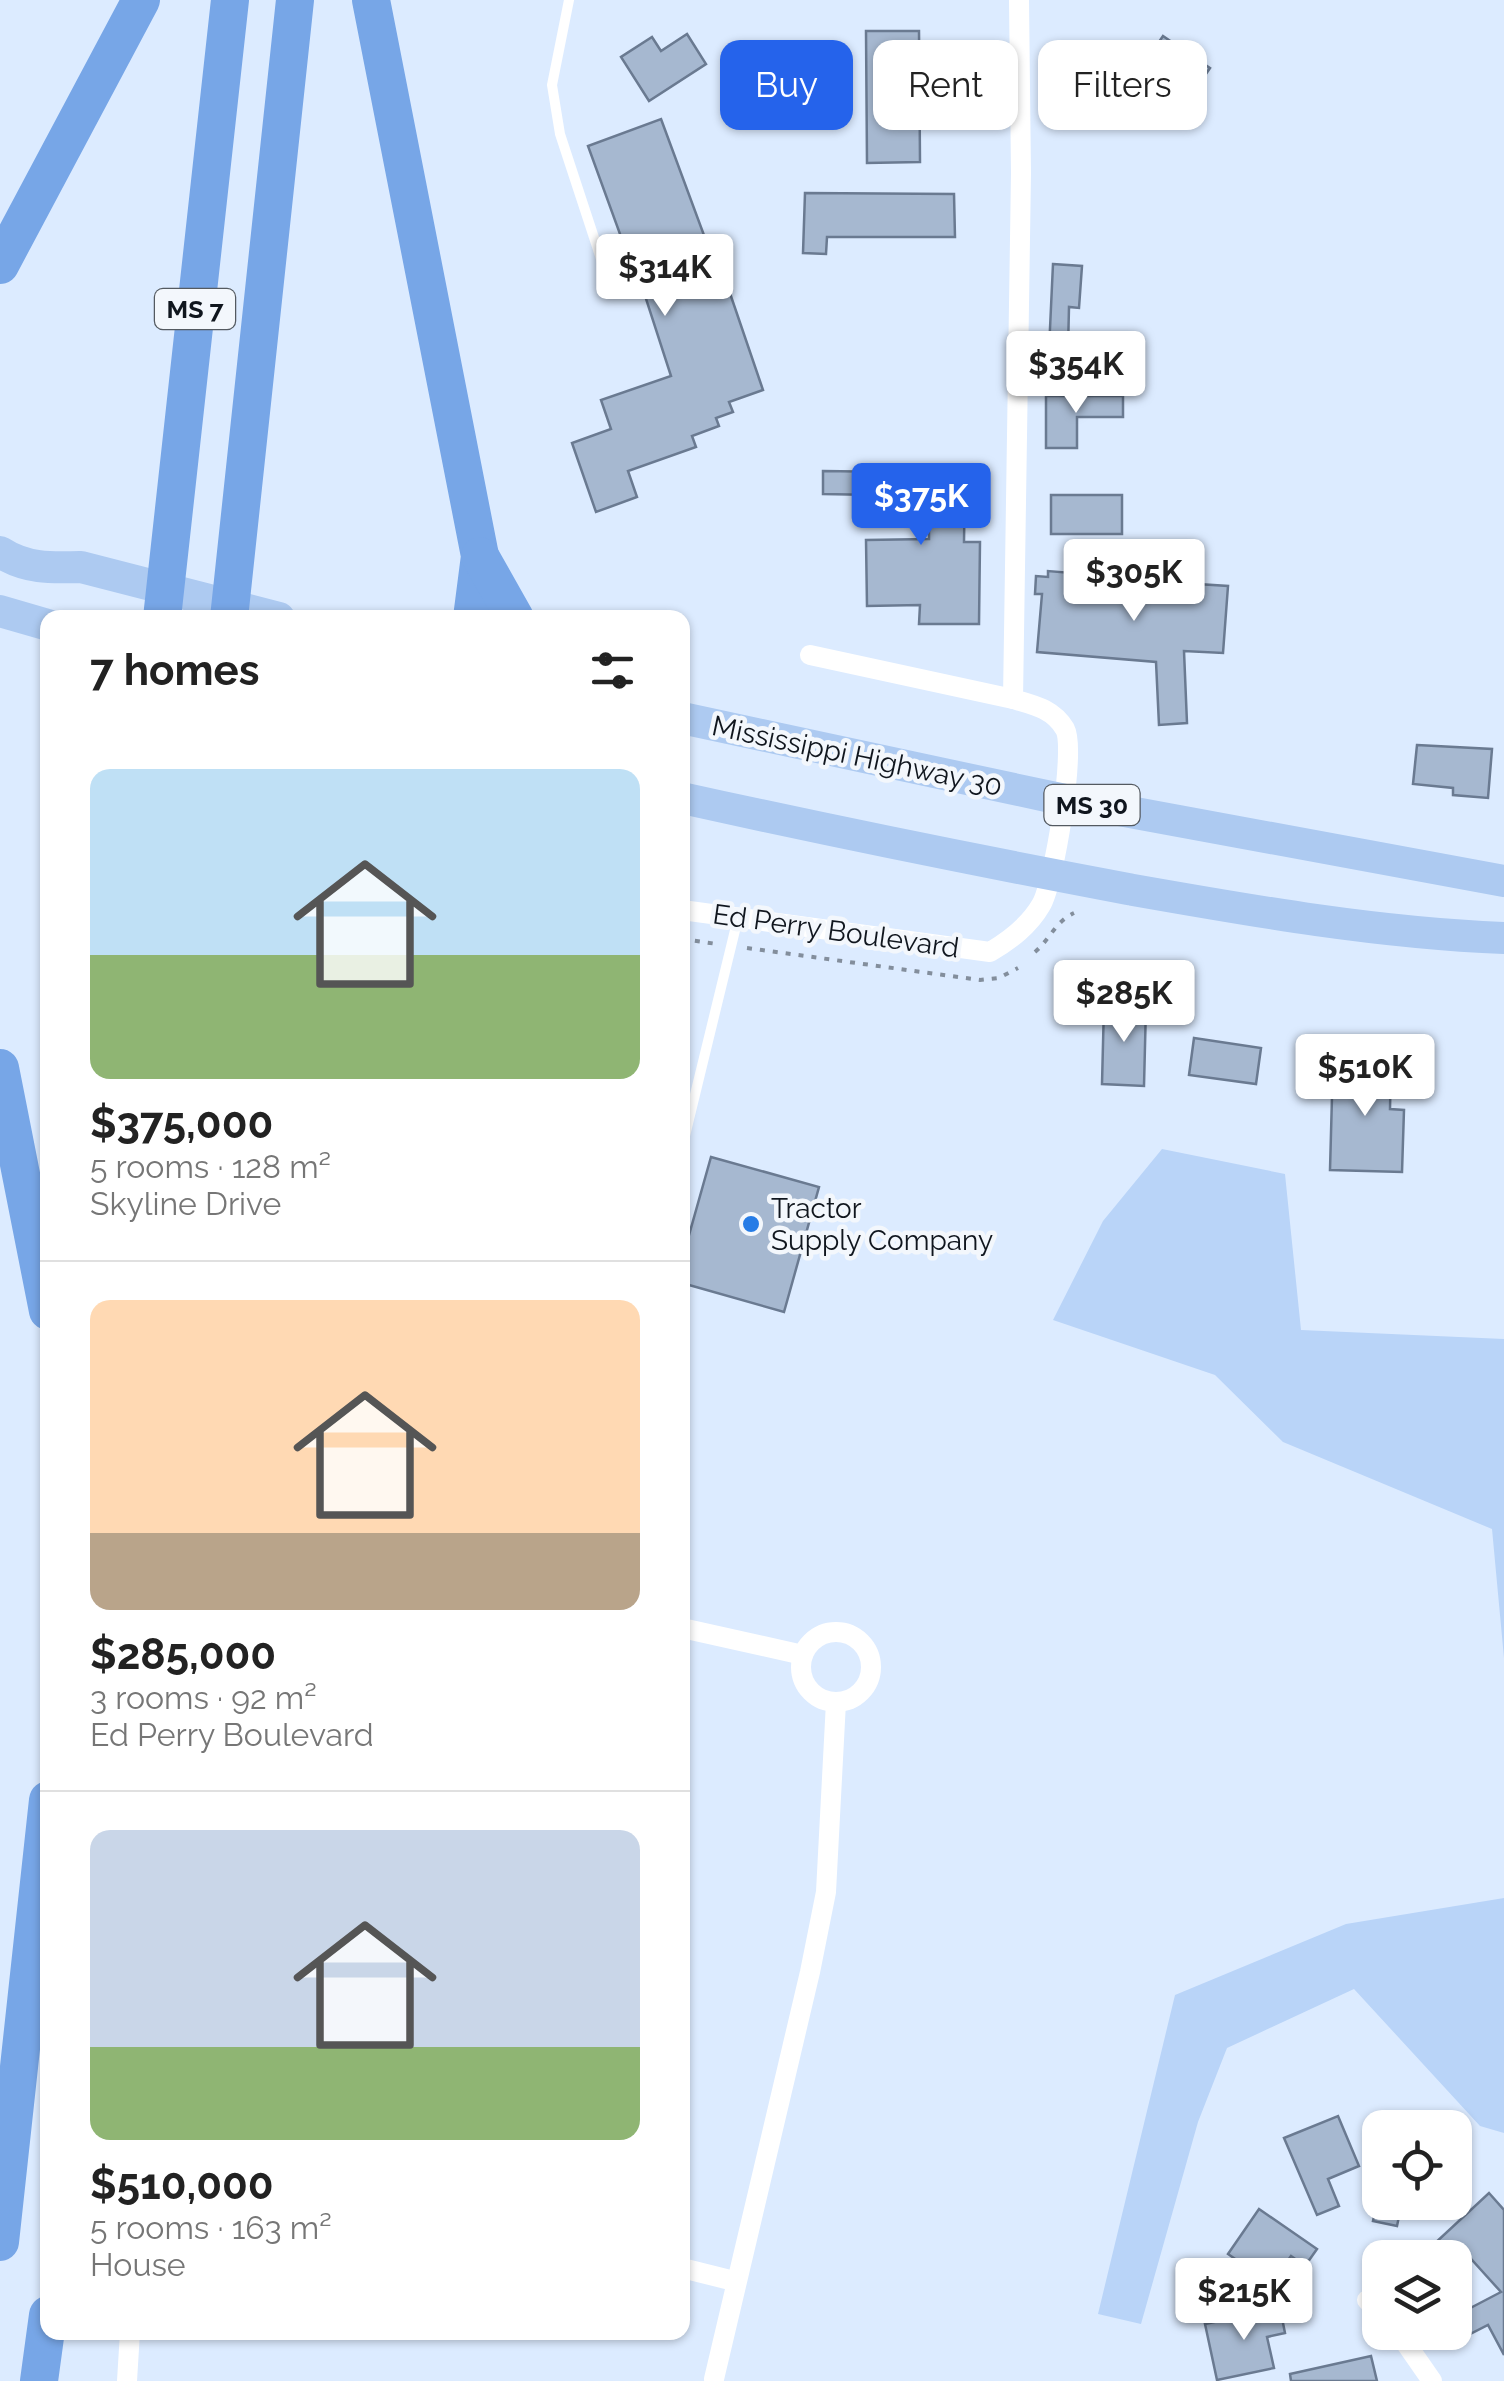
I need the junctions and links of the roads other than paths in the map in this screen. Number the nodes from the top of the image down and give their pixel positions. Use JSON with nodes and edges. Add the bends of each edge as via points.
{"nodes":[{"id":1,"x":141,"y":0,"type":"edge"},
{"id":2,"x":230,"y":0,"type":"edge"},
{"id":3,"x":295,"y":0,"type":"edge"},
{"id":4,"x":371,"y":0,"type":"edge"},
{"id":5,"x":569,"y":0,"type":"edge"},
{"id":6,"x":1019,"y":0,"type":"edge"},
{"id":7,"x":0,"y":264,"type":"edge"},
{"id":8,"x":605,"y":271,"type":"dead end"},
{"id":9,"x":0,"y":552,"type":"edge"},
{"id":10,"x":480,"y":556,"type":"junction"},
{"id":11,"x":163,"y":610,"type":"edge"},
{"id":12,"x":229,"y":610,"type":"edge"},
{"id":13,"x":248,"y":610,"type":"edge"},
{"id":14,"x":473,"y":610,"type":"edge"},
{"id":15,"x":510,"y":610,"type":"edge"},
{"id":16,"x":0,"y":611,"type":"edge"},
{"id":17,"x":40,"y":623,"type":"edge"},
{"id":18,"x":810,"y":655,"type":"dead end"},
{"id":19,"x":1013,"y":699,"type":"junction"},
{"id":20,"x":690,"y":720,"type":"edge"},
{"id":21,"x":690,"y":800,"type":"edge"},
{"id":22,"x":1064,"y":800,"type":"junction"},
{"id":23,"x":1050,"y":874,"type":"junction"},
{"id":24,"x":1504,"y":881,"type":"edge"},
{"id":25,"x":690,"y":911,"type":"edge"},
{"id":26,"x":739,"y":917,"type":"junction"},
{"id":27,"x":1504,"y":938,"type":"edge"},
{"id":28,"x":0,"y":1068,"type":"edge"},
{"id":29,"x":690,"y":1116,"type":"edge"},
{"id":30,"x":40,"y":1270,"type":"edge"},
{"id":31,"x":690,"y":1630,"type":"edge"},
{"id":32,"x":803,"y":1655,"type":"junction"},
{"id":33,"x":836,"y":1702,"type":"junction"},
{"id":34,"x":40,"y":1874,"type":"edge"},
{"id":35,"x":0,"y":2242,"type":"edge"},
{"id":36,"x":690,"y":2270,"type":"edge"},
{"id":37,"x":734,"y":2281,"type":"junction"},
{"id":38,"x":45,"y":2340,"type":"edge"},
{"id":39,"x":130,"y":2340,"type":"edge"},
{"id":40,"x":1410,"y":2350,"type":"edge"},
{"id":41,"x":714,"y":2379,"type":"edge"},
{"id":42,"x":40,"y":2381,"type":"edge"},
{"id":43,"x":127,"y":2381,"type":"edge"},
{"id":44,"x":1432,"y":2381,"type":"edge"}],
"edges":[{"from":1,"to":7,"type":"highway"},
{"from":2,"to":11,"type":"highway","number":"MS 7"},
{"from":3,"to":12,"type":"highway","number":"MS 7"},
{"from":4,"to":10,"type":"highway"},
{"from":5,"to":8,"type":"lane","via":[[552,85],[560,134]]},
{"from":6,"to":19,"type":"street"},
{"from":9,"to":13,"type":"main road","via":[[19,564],[82,567]]},
{"from":10,"to":14,"type":"highway"},
{"from":10,"to":15,"type":"highway"},
{"from":16,"to":17,"type":"main road"},
{"from":18,"to":19,"type":"street","name":"Ed Perry Boulevard"},
{"from":19,"to":22,"type":"street","name":"Ed Perry Boulevard","via":[[1042,707],[1068,734]]},
{"from":20,"to":22,"type":"main road","name":"Mississippi Highway 30","number":"MS 30"},
{"from":21,"to":23,"type":"main road"},
{"from":22,"to":23,"type":"street","name":"Ed Perry Boulevard"},
{"from":22,"to":24,"type":"main road","name":"Mississippi Highway 30","number":"MS 30"},
{"from":23,"to":26,"type":"street","name":"Ed Perry Boulevard","via":[[1043,904],[1014,938],[990,952]]},
{"from":23,"to":27,"type":"main road","via":[[1295,919]]},
{"from":25,"to":26,"type":"street","name":"Ed Perry Boulevard"},
{"from":26,"to":29,"type":"lane"},
{"from":28,"to":30,"type":"highway"},
{"from":31,"to":32,"type":"street"},
{"from":32,"to":33,"type":"street","via":[[808,1687]]},
{"from":32,"to":33,"type":"street","via":[[830,1632],[863,1644],[870,1678],[857,1696]]},
{"from":33,"to":37,"type":"street","via":[[826,1892]]},
{"from":34,"to":35,"type":"highway"},
{"from":36,"to":37,"type":"street"},
{"from":37,"to":41,"type":"street"},
{"from":38,"to":42,"type":"highway"},
{"from":39,"to":43,"type":"street"},
{"from":40,"to":44,"type":"street"}]}
